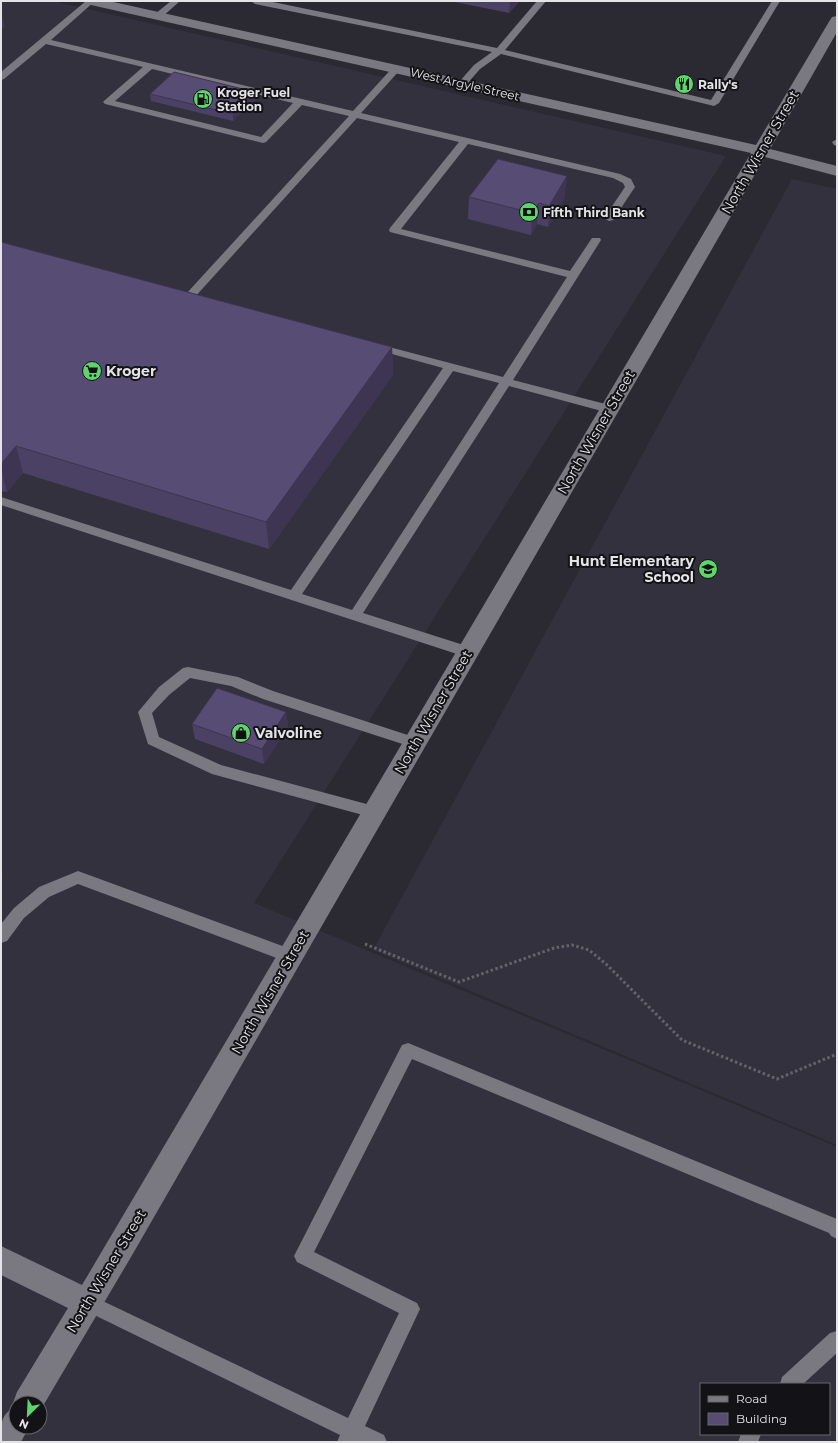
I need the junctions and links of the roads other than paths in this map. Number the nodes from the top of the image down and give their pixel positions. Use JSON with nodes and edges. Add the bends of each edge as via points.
{"nodes":[{"id":1,"x":91,"y":1,"type":"edge"},
{"id":2,"x":176,"y":1,"type":"edge"},
{"id":3,"x":255,"y":1,"type":"edge"},
{"id":4,"x":542,"y":1,"type":"edge"},
{"id":5,"x":776,"y":1,"type":"edge"},
{"id":6,"x":158,"y":16,"type":"junction"},
{"id":7,"x":837,"y":20,"type":"edge"},
{"id":8,"x":45,"y":41,"type":"junction"},
{"id":9,"x":499,"y":51,"type":"junction"},
{"id":10,"x":151,"y":65,"type":"junction"},
{"id":11,"x":397,"y":68,"type":"junction"},
{"id":12,"x":1,"y":77,"type":"edge"},
{"id":13,"x":463,"y":83,"type":"junction"},
{"id":14,"x":300,"y":101,"type":"junction"},
{"id":15,"x":355,"y":114,"type":"junction"},
{"id":16,"x":466,"y":140,"type":"junction"},
{"id":17,"x":760,"y":150,"type":"junction"},
{"id":18,"x":837,"y":171,"type":"edge"},
{"id":19,"x":609,"y":218,"type":"dead end"},
{"id":20,"x":596,"y":240,"type":"dead end"},
{"id":21,"x":573,"y":275,"type":"junction"},
{"id":22,"x":204,"y":299,"type":"edge"},
{"id":23,"x":367,"y":344,"type":"edge"},
{"id":24,"x":450,"y":367,"type":"junction"},
{"id":25,"x":506,"y":382,"type":"junction"},
{"id":26,"x":609,"y":409,"type":"junction"},
{"id":27,"x":1,"y":502,"type":"edge"},
{"id":28,"x":294,"y":596,"type":"junction"},
{"id":29,"x":355,"y":615,"type":"junction"},
{"id":30,"x":468,"y":652,"type":"junction"},
{"id":31,"x":415,"y":742,"type":"junction"},
{"id":32,"x":374,"y":812,"type":"junction"},
{"id":33,"x":1,"y":936,"type":"edge"},
{"id":34,"x":290,"y":956,"type":"junction"},
{"id":35,"x":837,"y":1230,"type":"edge"},
{"id":36,"x":1,"y":1260,"type":"edge"},
{"id":37,"x":88,"y":1303,"type":"junction"},
{"id":38,"x":837,"y":1340,"type":"edge"},
{"id":39,"x":790,"y":1383,"type":"edge"},
{"id":40,"x":33,"y":1395,"type":"edge"},
{"id":41,"x":350,"y":1436,"type":"edge"},
{"id":42,"x":377,"y":1442,"type":"edge"}],
"edges":[{"from":1,"to":6,"type":"street","name":"West Argyle Street"},
{"from":1,"to":8,"type":"lane"},
{"from":2,"to":6,"type":"lane"},
{"from":3,"to":9,"type":"lane"},
{"from":4,"to":9,"type":"lane"},
{"from":5,"to":9,"type":"lane","via":[[714,103]]},
{"from":6,"to":11,"type":"street","name":"West Argyle Street"},
{"from":7,"to":17,"type":"street","name":"North Wisner Street"},
{"from":8,"to":10,"type":"lane"},
{"from":8,"to":12,"type":"lane"},
{"from":9,"to":13,"type":"lane","via":[[477,67]]},
{"from":10,"to":14,"type":"lane"},
{"from":10,"to":14,"type":"lane","via":[[108,102],[263,140]]},
{"from":11,"to":13,"type":"street","name":"West Argyle Street"},
{"from":11,"to":15,"type":"lane"},
{"from":13,"to":17,"type":"street","name":"West Argyle Street"},
{"from":14,"to":15,"type":"lane"},
{"from":15,"to":16,"type":"lane"},
{"from":15,"to":22,"type":"lane","via":[[186,295]]},
{"from":16,"to":19,"type":"lane","via":[[616,176],[627,181],[630,187]]},
{"from":16,"to":21,"type":"lane","via":[[394,230]]},
{"from":17,"to":18,"type":"street","name":"West Argyle Street","via":[[799,163]]},
{"from":17,"to":26,"type":"street","name":"North Wisner Street"},
{"from":20,"to":21,"type":"lane"},
{"from":21,"to":25,"type":"lane"},
{"from":23,"to":24,"type":"lane"},
{"from":24,"to":25,"type":"lane"},
{"from":24,"to":28,"type":"lane"},
{"from":25,"to":26,"type":"lane"},
{"from":25,"to":29,"type":"lane"},
{"from":26,"to":30,"type":"street","name":"North Wisner Street"},
{"from":27,"to":28,"type":"lane"},
{"from":28,"to":29,"type":"lane"},
{"from":29,"to":30,"type":"lane"},
{"from":30,"to":31,"type":"street","name":"North Wisner Street"},
{"from":31,"to":32,"type":"street","name":"North Wisner Street"},
{"from":31,"to":32,"type":"lane","via":[[282,700],[234,681],[188,672],[164,691],[146,712],[153,740],[217,770]]},
{"from":32,"to":34,"type":"street","name":"North Wisner Street"},
{"from":33,"to":34,"type":"lane","via":[[19,913],[44,892],[78,877]]},
{"from":34,"to":37,"type":"street","name":"North Wisner Street"},
{"from":35,"to":41,"type":"lane","via":[[408,1050],[303,1256],[411,1309]]},
{"from":36,"to":37,"type":"street"},
{"from":37,"to":40,"type":"street","name":"North Wisner Street"},
{"from":37,"to":41,"type":"lane"},
{"from":38,"to":39,"type":"lane"},
{"from":41,"to":42,"type":"lane"}]}
